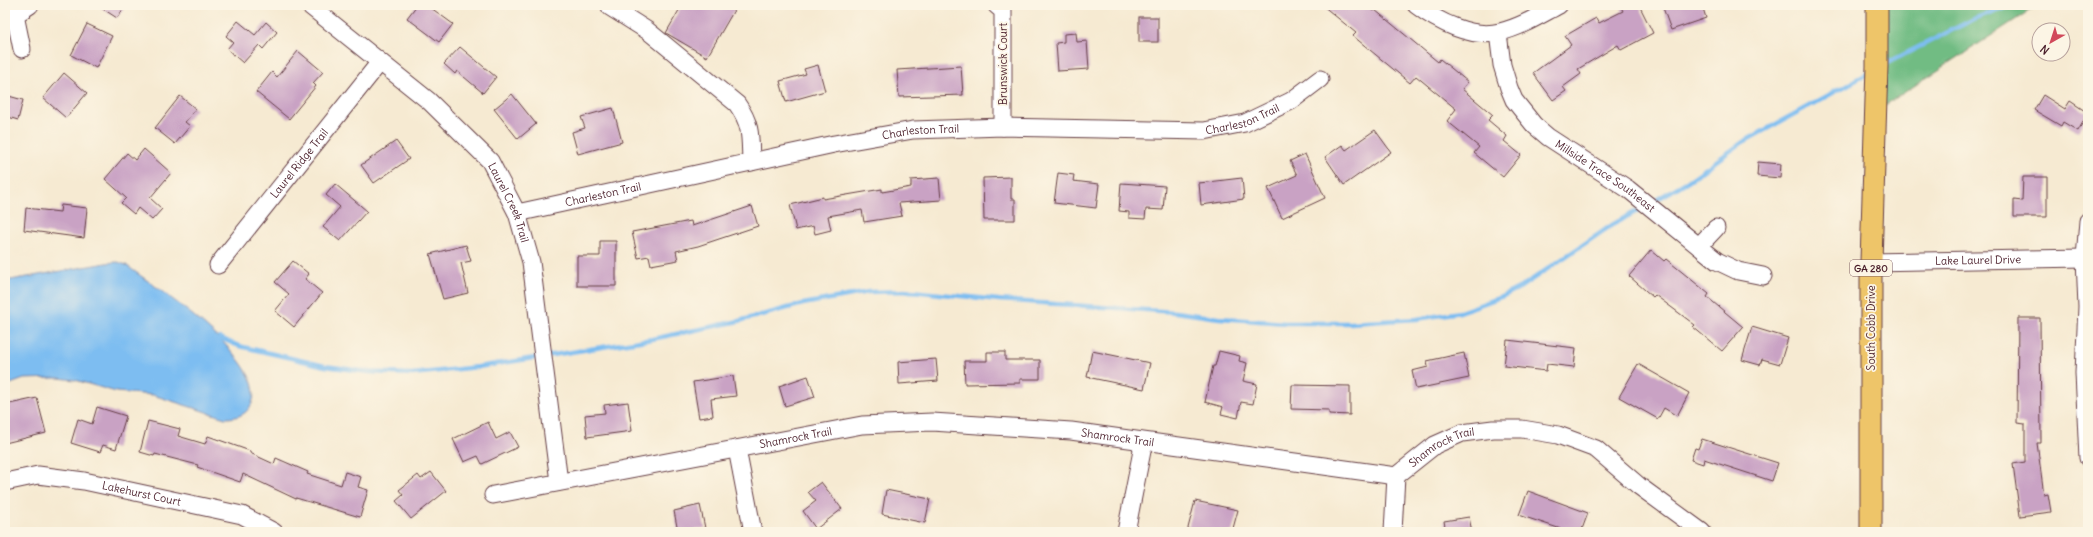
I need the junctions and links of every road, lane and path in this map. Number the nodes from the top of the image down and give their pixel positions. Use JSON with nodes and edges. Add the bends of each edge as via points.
{"nodes":[{"id":1,"x":30,"y":5,"type":"edge"},
{"id":2,"x":309,"y":5,"type":"edge"},
{"id":3,"x":996,"y":5,"type":"edge"},
{"id":4,"x":1416,"y":5,"type":"edge"},
{"id":5,"x":1559,"y":5,"type":"edge"},
{"id":6,"x":1877,"y":5,"type":"edge"},
{"id":7,"x":610,"y":7,"type":"dead end"},
{"id":8,"x":10,"y":15,"type":"edge"},
{"id":9,"x":1498,"y":33,"type":"junction"},
{"id":10,"x":22,"y":49,"type":"dead end"},
{"id":11,"x":380,"y":62,"type":"junction"},
{"id":12,"x":1320,"y":79,"type":"dead end"},
{"id":13,"x":1003,"y":127,"type":"junction"},
{"id":14,"x":751,"y":162,"type":"junction"},
{"id":15,"x":516,"y":213,"type":"junction"},
{"id":16,"x":2088,"y":221,"type":"edge"},
{"id":17,"x":1716,"y":228,"type":"dead end"},
{"id":18,"x":1699,"y":246,"type":"junction"},
{"id":19,"x":2085,"y":258,"type":"junction"},
{"id":20,"x":1871,"y":262,"type":"junction"},
{"id":21,"x":218,"y":265,"type":"dead end"},
{"id":22,"x":1764,"y":276,"type":"dead end"},
{"id":23,"x":1140,"y":441,"type":"junction"},
{"id":24,"x":737,"y":449,"type":"junction"},
{"id":25,"x":2088,"y":458,"type":"edge"},
{"id":26,"x":1396,"y":476,"type":"junction"},
{"id":27,"x":5,"y":482,"type":"edge"},
{"id":28,"x":560,"y":482,"type":"junction"},
{"id":29,"x":493,"y":495,"type":"dead end"},
{"id":30,"x":274,"y":532,"type":"edge"},
{"id":31,"x":753,"y":532,"type":"edge"},
{"id":32,"x":1126,"y":532,"type":"edge"},
{"id":33,"x":1393,"y":532,"type":"edge"},
{"id":34,"x":1702,"y":532,"type":"edge"},
{"id":35,"x":1871,"y":532,"type":"edge"}],
"edges":[{"from":1,"to":8,"type":"street"},
{"from":2,"to":11,"type":"street","name":"Laurel Creek Trail"},
{"from":3,"to":13,"type":"street","name":"Brunswick Court","via":[[1003,11]]},
{"from":4,"to":9,"type":"street","via":[[1436,19],[1460,29]]},
{"from":5,"to":9,"type":"street","via":[[1515,28]]},
{"from":6,"to":20,"type":"main road","name":"South Cobb Drive","number":"GA 280"},
{"from":7,"to":14,"type":"street","via":[[648,31],[737,104],[747,118]]},
{"from":8,"to":10,"type":"street"},
{"from":9,"to":18,"type":"street","name":"Millside Trace Southeast","via":[[1502,65],[1509,88],[1514,100],[1534,125],[1548,137],[1628,189]]},
{"from":11,"to":15,"type":"street","name":"Laurel Creek Trail","via":[[428,101],[490,162]]},
{"from":11,"to":21,"type":"street","name":"Laurel Ridge Trail"},
{"from":12,"to":13,"type":"street","name":"Charleston Trail","via":[[1291,101],[1245,123],[1204,131]]},
{"from":13,"to":14,"type":"street","name":"Charleston Trail","via":[[913,130]]},
{"from":14,"to":15,"type":"street","name":"Charleston Trail"},
{"from":15,"to":28,"type":"street","name":"Laurel Creek Trail","via":[[531,262]]},
{"from":16,"to":19,"type":"street"},
{"from":17,"to":18,"type":"street"},
{"from":18,"to":22,"type":"street","name":"Millside Trace Southeast","via":[[1728,268],[1750,275]]},
{"from":19,"to":20,"type":"street","name":"Lake Laurel Drive"},
{"from":19,"to":25,"type":"street","via":[[2087,307],[2084,373]]},
{"from":20,"to":35,"type":"main road","name":"South Cobb Drive","number":"GA 280"},
{"from":23,"to":24,"type":"street","name":"Shamrock Trail","via":[[1071,431],[932,422],[862,425]]},
{"from":23,"to":26,"type":"street","name":"Shamrock Trail"},
{"from":23,"to":32,"type":"street","via":[[1142,451]]},
{"from":24,"to":28,"type":"street","name":"Shamrock Trail"},
{"from":24,"to":31,"type":"street"},
{"from":26,"to":33,"type":"street"},
{"from":26,"to":34,"type":"street","name":"Shamrock Trail","via":[[1436,445],[1462,433],[1515,429],[1558,435],[1596,448],[1640,486]]},
{"from":27,"to":30,"type":"street","name":"Lakehurst Court","via":[[38,475],[84,481],[242,515]]},
{"from":28,"to":29,"type":"street","name":"Shamrock Trail"}]}
